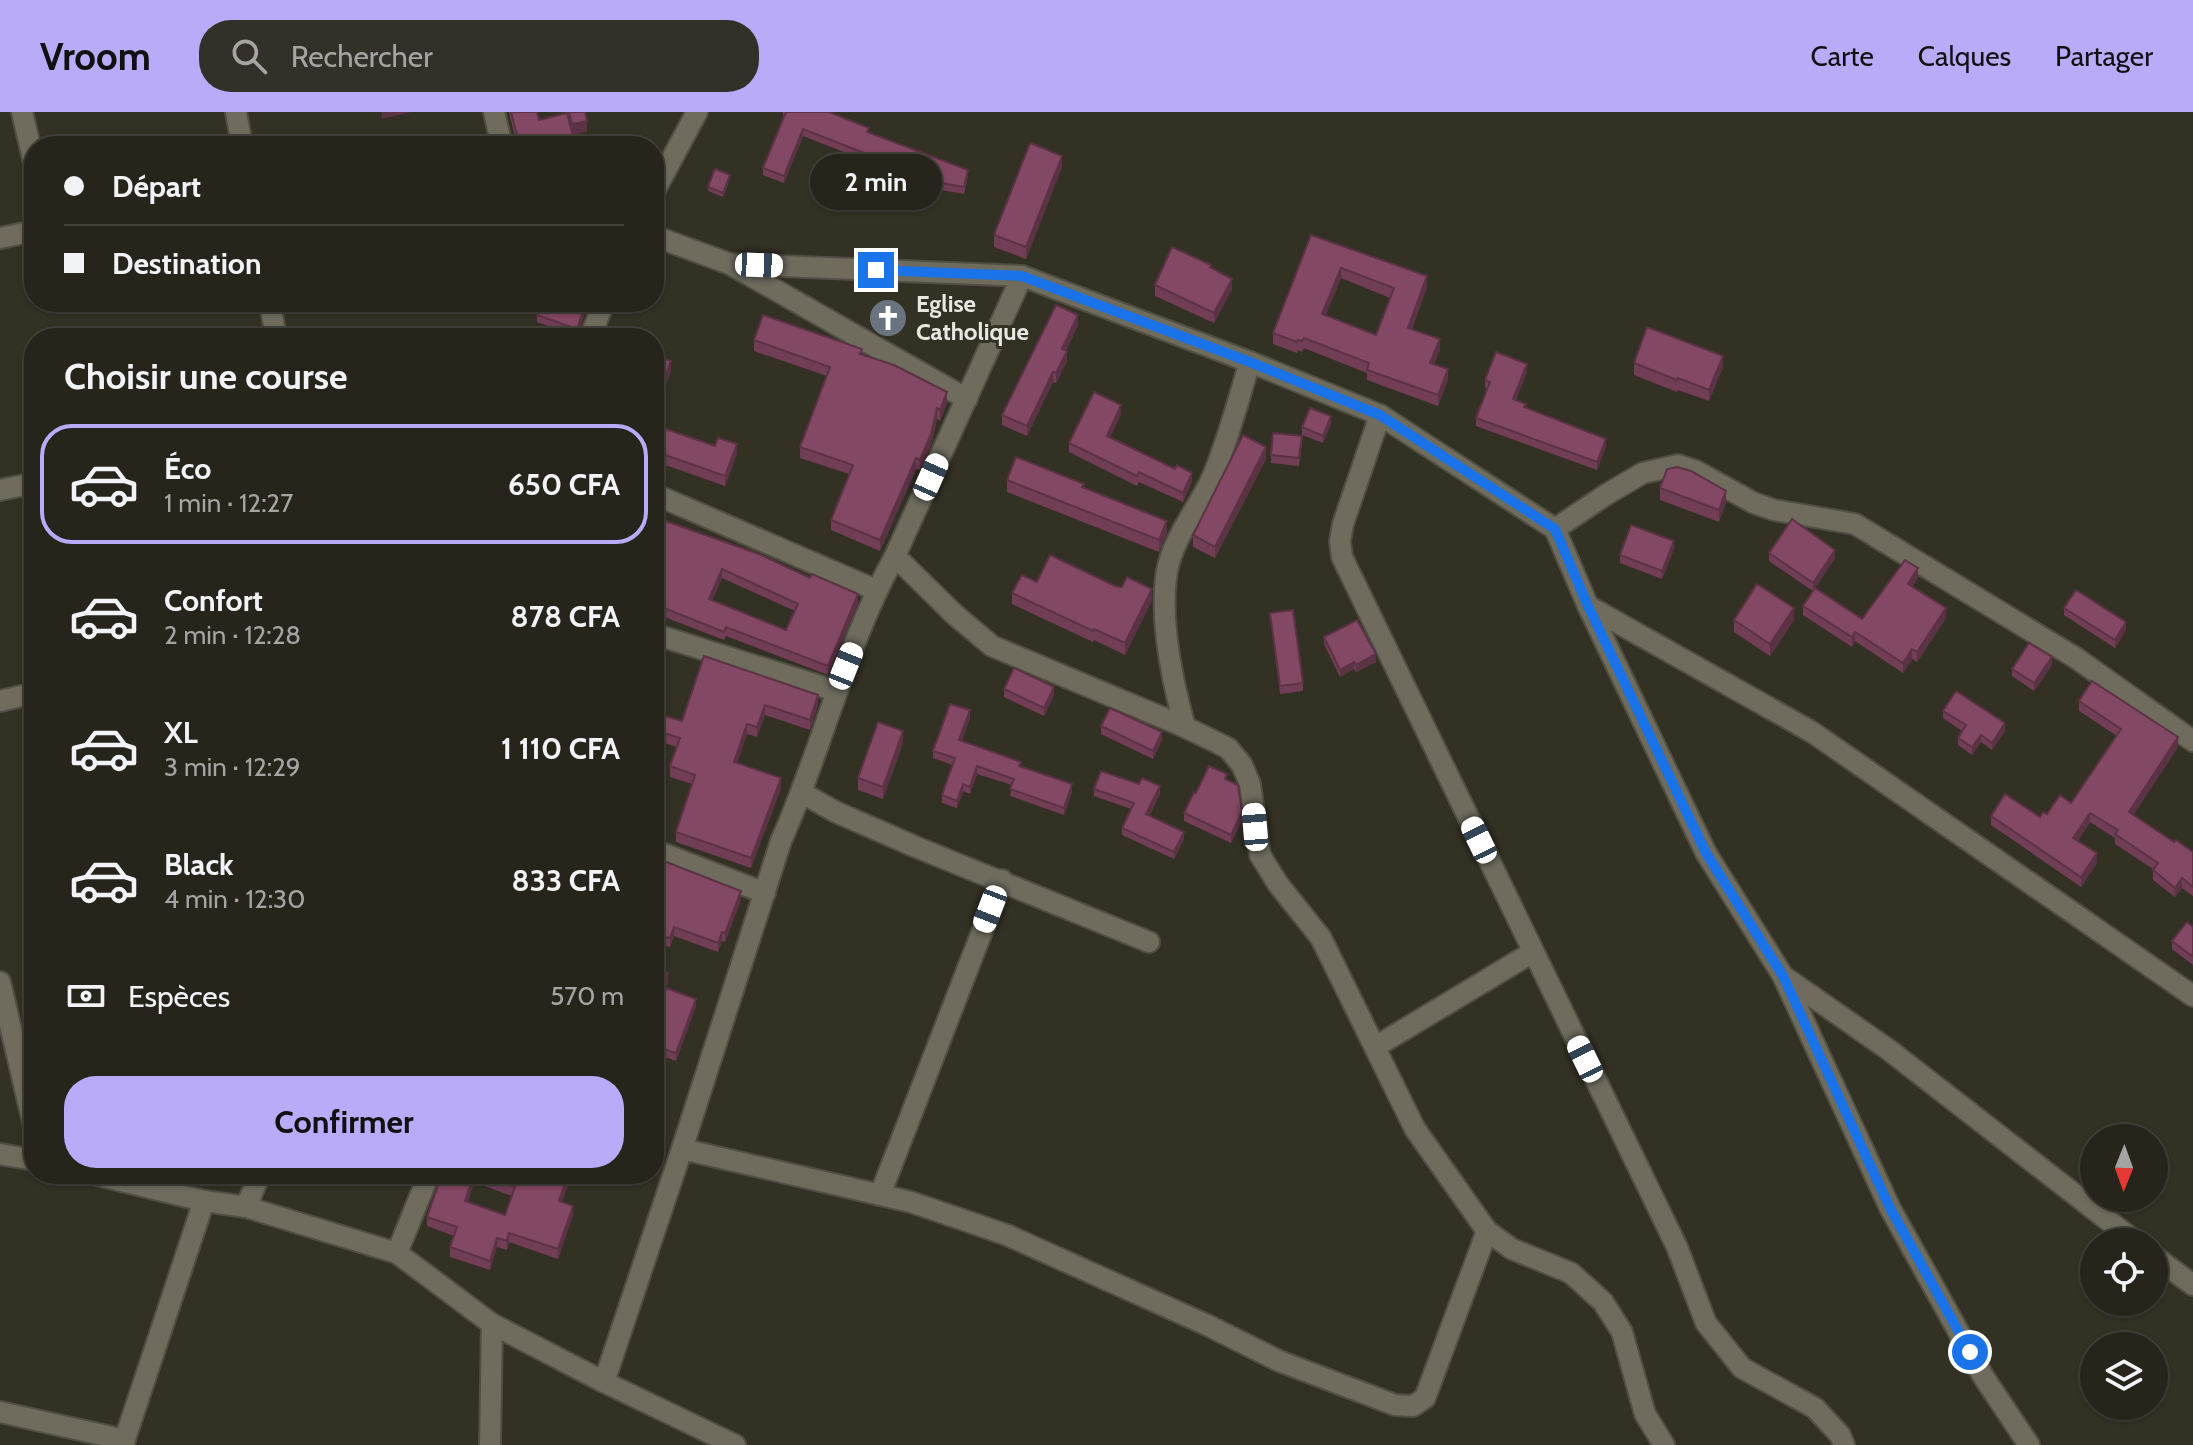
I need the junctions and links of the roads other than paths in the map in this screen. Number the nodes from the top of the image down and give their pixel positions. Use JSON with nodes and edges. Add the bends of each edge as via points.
{"nodes":[{"id":1,"x":22,"y":112,"type":"edge"},
{"id":2,"x":236,"y":112,"type":"edge"},
{"id":3,"x":494,"y":112,"type":"edge"},
{"id":4,"x":697,"y":112,"type":"edge"},
{"id":5,"x":28,"y":136,"type":"edge"},
{"id":6,"x":240,"y":136,"type":"edge"},
{"id":7,"x":500,"y":136,"type":"edge"},
{"id":8,"x":664,"y":173,"type":"edge"},
{"id":9,"x":24,"y":233,"type":"edge"},
{"id":10,"x":0,"y":238,"type":"edge"},
{"id":11,"x":664,"y":240,"type":"edge"},
{"id":12,"x":730,"y":264,"type":"junction"},
{"id":13,"x":1022,"y":276,"type":"junction"},
{"id":14,"x":1250,"y":362,"type":"junction"},
{"id":15,"x":967,"y":399,"type":"junction"},
{"id":16,"x":1380,"y":415,"type":"junction"},
{"id":17,"x":24,"y":485,"type":"edge"},
{"id":18,"x":0,"y":490,"type":"edge"},
{"id":19,"x":664,"y":498,"type":"edge"},
{"id":20,"x":1555,"y":529,"type":"junction"},
{"id":21,"x":895,"y":556,"type":"junction"},
{"id":22,"x":876,"y":590,"type":"junction"},
{"id":23,"x":1588,"y":606,"type":"junction"},
{"id":24,"x":664,"y":637,"type":"edge"},
{"id":25,"x":836,"y":691,"type":"junction"},
{"id":26,"x":24,"y":695,"type":"edge"},
{"id":27,"x":0,"y":701,"type":"edge"},
{"id":28,"x":1185,"y":727,"type":"junction"},
{"id":29,"x":2193,"y":741,"type":"edge"},
{"id":30,"x":802,"y":793,"type":"junction"},
{"id":31,"x":664,"y":854,"type":"edge"},
{"id":32,"x":1002,"y":880,"type":"junction"},
{"id":33,"x":765,"y":893,"type":"junction"},
{"id":34,"x":1149,"y":942,"type":"dead end"},
{"id":35,"x":1533,"y":952,"type":"junction"},
{"id":36,"x":1783,"y":976,"type":"junction"},
{"id":37,"x":0,"y":982,"type":"edge"},
{"id":38,"x":2193,"y":996,"type":"edge"},
{"id":39,"x":1375,"y":1047,"type":"junction"},
{"id":40,"x":24,"y":1084,"type":"edge"},
{"id":41,"x":682,"y":1149,"type":"junction"},
{"id":42,"x":0,"y":1154,"type":"edge"},
{"id":43,"x":24,"y":1158,"type":"edge"},
{"id":44,"x":134,"y":1184,"type":"edge"},
{"id":45,"x":256,"y":1184,"type":"edge"},
{"id":46,"x":425,"y":1184,"type":"edge"},
{"id":47,"x":880,"y":1195,"type":"junction"},
{"id":48,"x":204,"y":1201,"type":"junction"},
{"id":49,"x":246,"y":1207,"type":"junction"},
{"id":50,"x":2118,"y":1228,"type":"edge"},
{"id":51,"x":1487,"y":1231,"type":"junction"},
{"id":52,"x":397,"y":1253,"type":"junction"},
{"id":53,"x":2168,"y":1266,"type":"edge"},
{"id":54,"x":2193,"y":1285,"type":"edge"},
{"id":55,"x":492,"y":1324,"type":"junction"},
{"id":56,"x":604,"y":1382,"type":"junction"},
{"id":57,"x":0,"y":1412,"type":"edge"},
{"id":58,"x":124,"y":1442,"type":"edge"},
{"id":59,"x":490,"y":1445,"type":"edge"},
{"id":60,"x":735,"y":1445,"type":"edge"},
{"id":61,"x":1664,"y":1445,"type":"edge"},
{"id":62,"x":1844,"y":1445,"type":"edge"},
{"id":63,"x":2029,"y":1445,"type":"edge"}],
"edges":[{"from":1,"to":5,"type":"street"},
{"from":2,"to":6,"type":"street"},
{"from":3,"to":7,"type":"street"},
{"from":4,"to":8,"type":"street"},
{"from":9,"to":10,"type":"street"},
{"from":11,"to":12,"type":"street"},
{"from":12,"to":13,"type":"street"},
{"from":12,"to":15,"type":"street"},
{"from":13,"to":14,"type":"street"},
{"from":13,"to":15,"type":"street"},
{"from":14,"to":16,"type":"street"},
{"from":14,"to":28,"type":"street","via":[[1213,475],[1177,540],[1167,570],[1165,620],[1173,685]]},
{"from":15,"to":21,"type":"street"},
{"from":16,"to":20,"type":"street"},
{"from":16,"to":35,"type":"street","via":[[1343,524],[1342,557]]},
{"from":17,"to":18,"type":"street"},
{"from":19,"to":22,"type":"street"},
{"from":20,"to":23,"type":"street"},
{"from":20,"to":29,"type":"street","via":[[1643,473],[1678,465],[1774,510],[1855,524],[2076,658]]},
{"from":21,"to":22,"type":"street"},
{"from":21,"to":28,"type":"street","via":[[992,646]]},
{"from":22,"to":25,"type":"street"},
{"from":23,"to":36,"type":"street","via":[[1706,853]]},
{"from":23,"to":38,"type":"street","via":[[1812,732]]},
{"from":24,"to":25,"type":"street"},
{"from":25,"to":30,"type":"street"},
{"from":26,"to":27,"type":"street"},
{"from":28,"to":39,"type":"street","via":[[1228,748],[1242,765],[1250,784],[1260,855],[1321,938]]},
{"from":30,"to":32,"type":"street"},
{"from":30,"to":33,"type":"street"},
{"from":31,"to":33,"type":"street"},
{"from":32,"to":34,"type":"street"},
{"from":32,"to":47,"type":"street"},
{"from":33,"to":41,"type":"street"},
{"from":35,"to":39,"type":"street"},
{"from":35,"to":62,"type":"street","via":[[1677,1247],[1706,1323],[1742,1368],[1815,1408]]},
{"from":36,"to":50,"type":"street","via":[[1889,1050]]},
{"from":36,"to":63,"type":"street","via":[[1890,1208],[1983,1376]]},
{"from":37,"to":40,"type":"street"},
{"from":39,"to":51,"type":"street","via":[[1415,1129]]},
{"from":41,"to":47,"type":"street"},
{"from":41,"to":56,"type":"street"},
{"from":42,"to":43,"type":"street"},
{"from":44,"to":48,"type":"street"},
{"from":45,"to":49,"type":"street"},
{"from":46,"to":52,"type":"street"},
{"from":47,"to":51,"type":"street","via":[[1007,1235],[1279,1361],[1404,1406],[1425,1398]]},
{"from":48,"to":49,"type":"street"},
{"from":48,"to":58,"type":"street"},
{"from":49,"to":52,"type":"street"},
{"from":51,"to":61,"type":"street","via":[[1512,1249],[1571,1273],[1603,1302],[1622,1332],[1645,1414]]},
{"from":52,"to":55,"type":"street"},
{"from":53,"to":54,"type":"street"},
{"from":55,"to":56,"type":"street"},
{"from":55,"to":59,"type":"street"},
{"from":56,"to":60,"type":"street"},
{"from":57,"to":58,"type":"street"}]}
